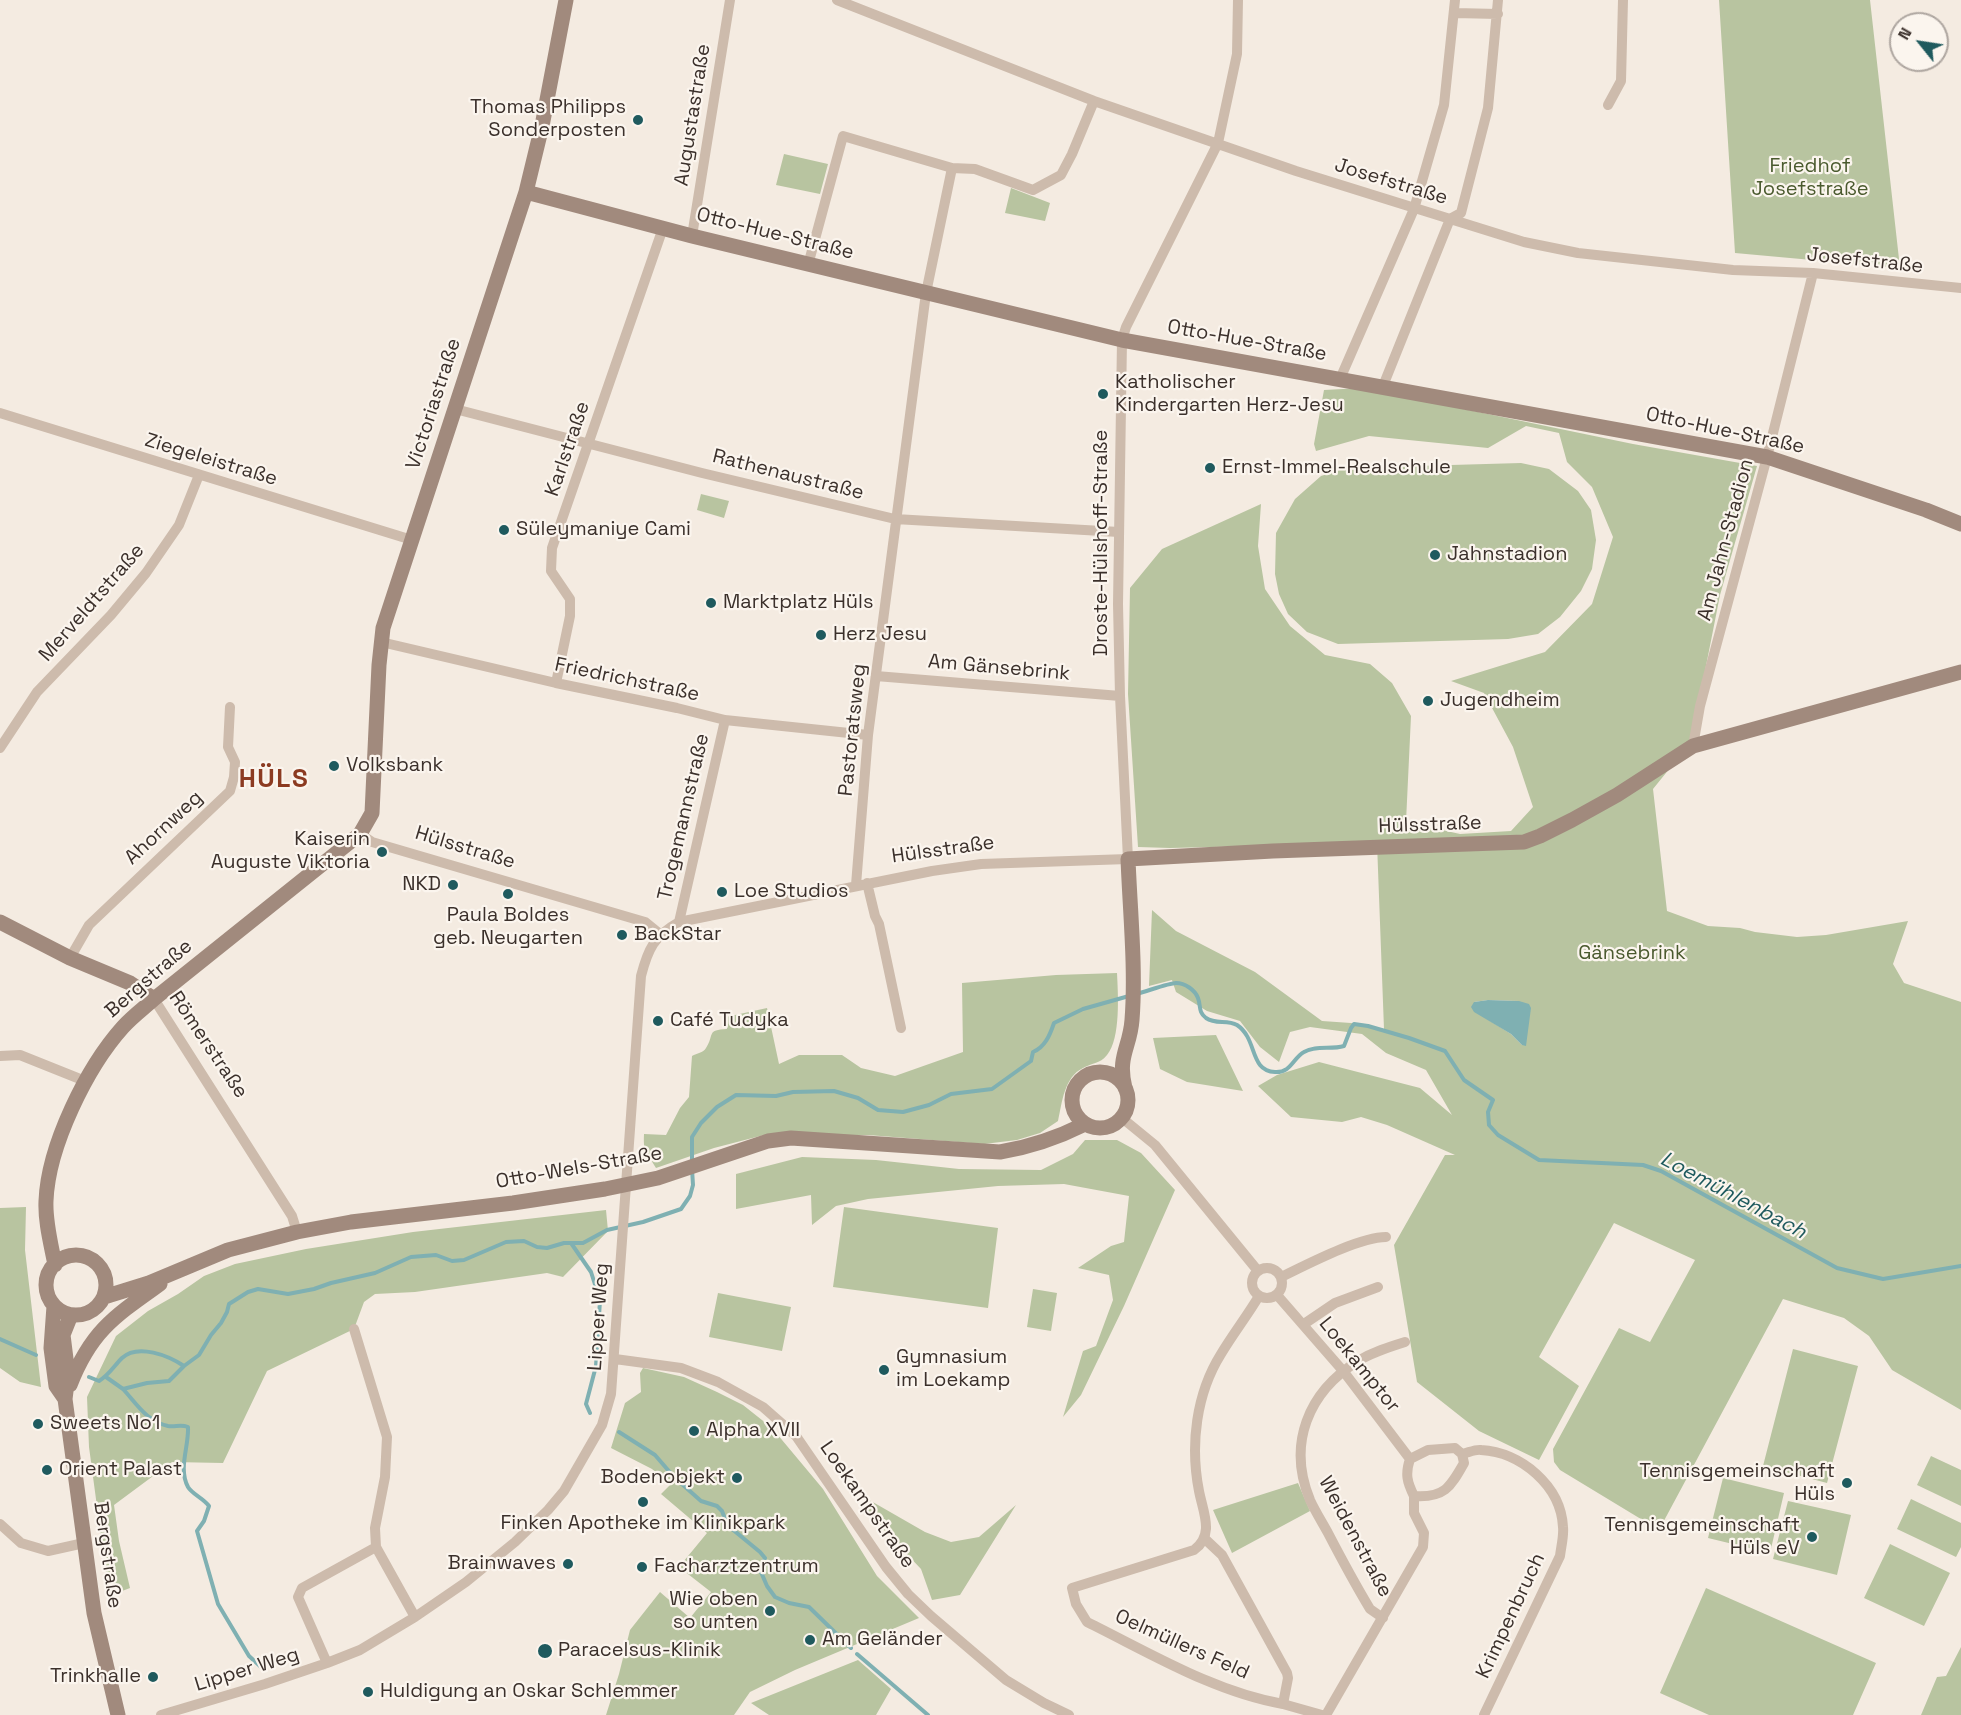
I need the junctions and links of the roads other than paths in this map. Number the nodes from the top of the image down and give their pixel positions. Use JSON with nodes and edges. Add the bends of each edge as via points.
{"nodes":[{"id":1,"x":566,"y":0,"type":"edge"},
{"id":2,"x":730,"y":0,"type":"edge"},
{"id":3,"x":837,"y":0,"type":"edge"},
{"id":4,"x":1238,"y":0,"type":"edge"},
{"id":5,"x":1455,"y":0,"type":"edge"},
{"id":6,"x":1498,"y":0,"type":"edge"},
{"id":7,"x":1623,"y":0,"type":"edge"},
{"id":8,"x":1455,"y":13,"type":"junction"},
{"id":9,"x":1498,"y":14,"type":"junction"},
{"id":10,"x":1094,"y":101,"type":"junction"},
{"id":11,"x":1608,"y":105,"type":"dead end"},
{"id":12,"x":1218,"y":144,"type":"junction"},
{"id":13,"x":952,"y":168,"type":"junction"},
{"id":14,"x":526,"y":192,"type":"junction"},
{"id":15,"x":1414,"y":209,"type":"junction"},
{"id":16,"x":1450,"y":219,"type":"junction"},
{"id":17,"x":663,"y":228,"type":"junction"},
{"id":18,"x":692,"y":236,"type":"junction"},
{"id":19,"x":808,"y":264,"type":"junction"},
{"id":20,"x":1813,"y":273,"type":"junction"},
{"id":21,"x":1961,"y":288,"type":"edge"},
{"id":22,"x":926,"y":292,"type":"junction"},
{"id":23,"x":1122,"y":340,"type":"junction"},
{"id":24,"x":1340,"y":379,"type":"junction"},
{"id":25,"x":1383,"y":386,"type":"junction"},
{"id":26,"x":455,"y":410,"type":"junction"},
{"id":27,"x":0,"y":413,"type":"edge"},
{"id":28,"x":589,"y":444,"type":"junction"},
{"id":29,"x":1767,"y":457,"type":"junction"},
{"id":30,"x":198,"y":475,"type":"junction"},
{"id":31,"x":895,"y":519,"type":"junction"},
{"id":32,"x":1961,"y":524,"type":"edge"},
{"id":33,"x":1119,"y":532,"type":"junction"},
{"id":34,"x":412,"y":540,"type":"junction"},
{"id":35,"x":381,"y":642,"type":"junction"},
{"id":36,"x":1961,"y":672,"type":"edge"},
{"id":37,"x":876,"y":676,"type":"junction"},
{"id":38,"x":556,"y":683,"type":"junction"},
{"id":39,"x":1120,"y":696,"type":"junction"},
{"id":40,"x":230,"y":707,"type":"dead end"},
{"id":41,"x":724,"y":720,"type":"junction"},
{"id":42,"x":868,"y":735,"type":"junction"},
{"id":43,"x":1693,"y":746,"type":"junction"},
{"id":44,"x":0,"y":748,"type":"edge"},
{"id":45,"x":363,"y":830,"type":"junction"},
{"id":46,"x":1128,"y":859,"type":"junction"},
{"id":47,"x":861,"y":884,"type":"junction"},
{"id":48,"x":0,"y":922,"type":"edge"},
{"id":49,"x":679,"y":922,"type":"junction"},
{"id":50,"x":658,"y":938,"type":"junction"},
{"id":51,"x":70,"y":958,"type":"junction"},
{"id":52,"x":154,"y":999,"type":"junction"},
{"id":53,"x":901,"y":1028,"type":"dead end"},
{"id":54,"x":0,"y":1056,"type":"edge"},
{"id":55,"x":1121,"y":1063,"type":"junction"},
{"id":56,"x":1106,"y":1073,"type":"junction"},
{"id":57,"x":85,"y":1080,"type":"junction"},
{"id":58,"x":1125,"y":1088,"type":"junction"},
{"id":59,"x":1073,"y":1106,"type":"junction"},
{"id":60,"x":1122,"y":1118,"type":"junction"},
{"id":61,"x":1085,"y":1124,"type":"junction"},
{"id":62,"x":1056,"y":1138,"type":"junction"},
{"id":63,"x":627,"y":1184,"type":"junction"},
{"id":64,"x":47,"y":1222,"type":"junction"},
{"id":65,"x":297,"y":1232,"type":"junction"},
{"id":66,"x":1386,"y":1237,"type":"dead end"},
{"id":67,"x":71,"y":1256,"type":"junction"},
{"id":68,"x":55,"y":1265,"type":"junction"},
{"id":69,"x":1258,"y":1271,"type":"junction"},
{"id":70,"x":176,"y":1272,"type":"junction"},
{"id":71,"x":1281,"y":1277,"type":"junction"},
{"id":72,"x":106,"y":1279,"type":"junction"},
{"id":73,"x":149,"y":1283,"type":"junction"},
{"id":74,"x":1378,"y":1287,"type":"dead end"},
{"id":75,"x":1277,"y":1295,"type":"junction"},
{"id":76,"x":1259,"y":1296,"type":"junction"},
{"id":77,"x":104,"y":1297,"type":"junction"},
{"id":78,"x":54,"y":1306,"type":"junction"},
{"id":79,"x":71,"y":1315,"type":"junction"},
{"id":80,"x":1304,"y":1324,"type":"junction"},
{"id":81,"x":354,"y":1329,"type":"dead end"},
{"id":82,"x":1405,"y":1342,"type":"dead end"},
{"id":83,"x":615,"y":1359,"type":"junction"},
{"id":84,"x":1344,"y":1372,"type":"junction"},
{"id":85,"x":65,"y":1399,"type":"junction"},
{"id":86,"x":1462,"y":1454,"type":"junction"},
{"id":87,"x":1410,"y":1459,"type":"junction"},
{"id":88,"x":1414,"y":1496,"type":"junction"},
{"id":89,"x":0,"y":1524,"type":"edge"},
{"id":90,"x":1204,"y":1539,"type":"junction"},
{"id":91,"x":84,"y":1543,"type":"junction"},
{"id":92,"x":376,"y":1547,"type":"junction"},
{"id":93,"x":415,"y":1617,"type":"junction"},
{"id":94,"x":1383,"y":1618,"type":"junction"},
{"id":95,"x":327,"y":1664,"type":"junction"},
{"id":96,"x":1283,"y":1704,"type":"junction"},
{"id":97,"x":176,"y":1713,"type":"edge"},
{"id":98,"x":118,"y":1715,"type":"edge"},
{"id":99,"x":161,"y":1715,"type":"edge"},
{"id":100,"x":1069,"y":1715,"type":"edge"},
{"id":101,"x":1324,"y":1715,"type":"edge"},
{"id":102,"x":1484,"y":1715,"type":"edge"}],
"edges":[{"from":1,"to":14,"type":"main road","name":"Victoriastraße"},
{"from":2,"to":18,"type":"street","name":"Augustastraße"},
{"from":3,"to":10,"type":"street","name":"Josefstraße"},
{"from":4,"to":12,"type":"street","name":"Droste-Hülshoff-Straße","via":[[1237,54]]},
{"from":5,"to":8,"type":"street"},
{"from":6,"to":9,"type":"street"},
{"from":7,"to":11,"type":"street","via":[[1621,81]]},
{"from":8,"to":9,"type":"street"},
{"from":8,"to":15,"type":"street","via":[[1444,105]]},
{"from":9,"to":16,"type":"street","via":[[1488,108],[1461,213]]},
{"from":10,"to":12,"type":"street","name":"Josefstraße"},
{"from":10,"to":13,"type":"street","via":[[1061,175],[1033,190],[975,169]]},
{"from":12,"to":15,"type":"street","name":"Josefstraße"},
{"from":12,"to":23,"type":"street","name":"Droste-Hülshoff-Straße"},
{"from":13,"to":19,"type":"street","via":[[843,136]]},
{"from":13,"to":22,"type":"street","name":"Pastoratsweg"},
{"from":14,"to":17,"type":"main road","name":"Otto-Hue-Straße"},
{"from":14,"to":26,"type":"main road","name":"Victoriastraße"},
{"from":15,"to":16,"type":"street","name":"Josefstraße"},
{"from":15,"to":24,"type":"street"},
{"from":16,"to":20,"type":"street","name":"Josefstraße","via":[[1524,242],[1578,253],[1733,270]]},
{"from":16,"to":25,"type":"street"},
{"from":17,"to":18,"type":"main road","name":"Otto-Hue-Straße"},
{"from":17,"to":28,"type":"street","name":"Karlstraße"},
{"from":18,"to":19,"type":"main road","name":"Otto-Hue-Straße"},
{"from":19,"to":22,"type":"main road","name":"Otto-Hue-Straße"},
{"from":20,"to":21,"type":"street","name":"Josefstraße"},
{"from":20,"to":29,"type":"street","name":"Am Jahn-Stadion"},
{"from":22,"to":23,"type":"main road","name":"Otto-Hue-Straße"},
{"from":22,"to":31,"type":"street","name":"Pastoratsweg"},
{"from":23,"to":24,"type":"main road","name":"Otto-Hue-Straße"},
{"from":23,"to":33,"type":"street","name":"Droste-Hülshoff-Straße"},
{"from":24,"to":25,"type":"main road","name":"Otto-Hue-Straße"},
{"from":25,"to":29,"type":"main road","name":"Otto-Hue-Straße"},
{"from":26,"to":28,"type":"street","name":"Rathenaustraße"},
{"from":26,"to":34,"type":"main road","name":"Victoriastraße"},
{"from":27,"to":30,"type":"street","name":"Ziegeleistraße"},
{"from":28,"to":31,"type":"street","name":"Rathenaustraße"},
{"from":28,"to":38,"type":"street","name":"Karlstraße","via":[[552,548],[551,571],[570,599]]},
{"from":29,"to":32,"type":"main road","name":"Otto-Hue-Straße"},
{"from":29,"to":43,"type":"street","name":"Am Jahn-Stadion","via":[[1700,706]]},
{"from":30,"to":34,"type":"street","name":"Ziegeleistraße"},
{"from":30,"to":44,"type":"street","name":"Merveldtstraße","via":[[179,525],[146,573],[37,692]]},
{"from":31,"to":33,"type":"street","name":"Rathenaustraße"},
{"from":31,"to":37,"type":"street","name":"Pastoratsweg"},
{"from":33,"to":39,"type":"street","name":"Droste-Hülshoff-Straße"},
{"from":34,"to":35,"type":"main road","name":"Victoriastraße"},
{"from":35,"to":38,"type":"street","name":"Friedrichstraße"},
{"from":35,"to":45,"type":"main road","name":"Victoriastraße","via":[[372,813]]},
{"from":36,"to":43,"type":"main road","name":"Hülsstraße"},
{"from":37,"to":39,"type":"street","name":"Am Gänsebrink"},
{"from":37,"to":42,"type":"street","name":"Pastoratsweg"},
{"from":38,"to":41,"type":"street","name":"Friedrichstraße"},
{"from":39,"to":46,"type":"street","name":"Droste-Hülshoff-Straße"},
{"from":40,"to":51,"type":"street","name":"Ahornweg","via":[[228,747],[235,762],[230,790],[89,925]]},
{"from":41,"to":42,"type":"street","name":"Friedrichstraße"},
{"from":41,"to":49,"type":"street","name":"Trogemannstraße"},
{"from":42,"to":47,"type":"street","name":"Pastoratsweg"},
{"from":43,"to":46,"type":"main road","name":"Hülsstraße","via":[[1617,795],[1524,842]]},
{"from":45,"to":50,"type":"street","name":"Hülsstraße","via":[[372,842],[645,922]]},
{"from":45,"to":52,"type":"main road","name":"Bergstraße"},
{"from":46,"to":47,"type":"street","name":"Hülsstraße","via":[[981,864]]},
{"from":46,"to":55,"type":"main road","via":[[1132,1022]]},
{"from":47,"to":49,"type":"street","name":"Hülsstraße"},
{"from":47,"to":53,"type":"street","via":[[879,924]]},
{"from":48,"to":51,"type":"main road","name":"Römerstraße"},
{"from":49,"to":50,"type":"street","name":"Hülsstraße"},
{"from":50,"to":63,"type":"street","name":"Lipper Weg","via":[[647,952],[641,976]]},
{"from":51,"to":52,"type":"main road","name":"Römerstraße","via":[[130,983]]},
{"from":52,"to":57,"type":"main road","name":"Bergstraße","via":[[124,1026]]},
{"from":52,"to":65,"type":"street","name":"Römerstraße","via":[[292,1216]]},
{"from":54,"to":57,"type":"street","via":[[20,1055]]},
{"from":55,"to":56,"type":"main road"},
{"from":55,"to":58,"type":"main road"},
{"from":56,"to":58,"type":"main road"},
{"from":56,"to":59,"type":"main road","via":[[1081,1080],[1074,1092]]},
{"from":57,"to":64,"type":"main road","name":"Bergstraße","via":[[57,1147],[47,1188]]},
{"from":58,"to":60,"type":"main road","via":[[1128,1103]]},
{"from":59,"to":61,"type":"main road"},
{"from":59,"to":62,"type":"main road"},
{"from":60,"to":61,"type":"main road","via":[[1104,1128]]},
{"from":60,"to":69,"type":"street","via":[[1155,1145]]},
{"from":61,"to":62,"type":"main road","name":"Otto-Wels-Straße"},
{"from":62,"to":63,"type":"main road","name":"Otto-Wels-Straße","via":[[1000,1152],[791,1138],[768,1141],[658,1178]]},
{"from":63,"to":65,"type":"main road","name":"Otto-Wels-Straße"},
{"from":63,"to":83,"type":"street","name":"Lipper Weg"},
{"from":64,"to":67,"type":"main road"},
{"from":64,"to":68,"type":"main road","name":"Bergstraße"},
{"from":65,"to":70,"type":"main road","name":"Otto-Wels-Straße","via":[[228,1250]]},
{"from":66,"to":71,"type":"street","via":[[1362,1242]]},
{"from":67,"to":68,"type":"main road"},
{"from":67,"to":72,"type":"main road","via":[[93,1260]]},
{"from":68,"to":78,"type":"main road","via":[[47,1290]]},
{"from":69,"to":71,"type":"street","via":[[1274,1269]]},
{"from":69,"to":76,"type":"street","via":[[1252,1284]]},
{"from":70,"to":73,"type":"main road","name":"Otto-Wels-Straße"},
{"from":70,"to":85,"type":"main road","via":[[98,1333]]},
{"from":71,"to":75,"type":"street"},
{"from":72,"to":73,"type":"main road","name":"Otto-Wels-Straße"},
{"from":72,"to":77,"type":"main road"},
{"from":73,"to":77,"type":"main road","name":"Otto-Wels-Straße"},
{"from":74,"to":80,"type":"street","via":[[1335,1303]]},
{"from":75,"to":76,"type":"street"},
{"from":75,"to":80,"type":"street","name":"Loekamptor"},
{"from":76,"to":90,"type":"street","via":[[1220,1355],[1197,1419],[1195,1470],[1208,1527]]},
{"from":77,"to":79,"type":"main road","via":[[91,1312]]},
{"from":78,"to":79,"type":"main road"},
{"from":78,"to":85,"type":"main road","name":"Bergstraße","via":[[52,1358],[56,1386]]},
{"from":79,"to":85,"type":"main road","name":"Bergstraße","via":[[63,1335],[68,1375]]},
{"from":80,"to":84,"type":"street","name":"Loekamptor"},
{"from":81,"to":92,"type":"street","via":[[387,1437]]},
{"from":82,"to":84,"type":"street","name":"Weidenstraße","via":[[1371,1354]]},
{"from":83,"to":93,"type":"street","name":"Lipper Weg","via":[[602,1425],[564,1491],[515,1542]]},
{"from":83,"to":100,"type":"street","name":"Loekampstraße","via":[[681,1368],[718,1382],[763,1407],[796,1436],[908,1594],[1006,1680]]},
{"from":84,"to":87,"type":"street","name":"Loekamptor"},
{"from":84,"to":94,"type":"street","name":"Weidenstraße","via":[[1314,1404],[1303,1429],[1304,1478],[1310,1500],[1357,1586],[1370,1609]]},
{"from":85,"to":91,"type":"main road","name":"Bergstraße"},
{"from":86,"to":87,"type":"street","via":[[1455,1448],[1428,1450]]},
{"from":86,"to":88,"type":"street","via":[[1464,1463],[1444,1491],[1431,1497]]},
{"from":86,"to":102,"type":"street","name":"Krimpenbruch","via":[[1479,1449],[1524,1464],[1550,1488],[1563,1527],[1560,1556]]},
{"from":87,"to":88,"type":"street","via":[[1407,1482]]},
{"from":88,"to":94,"type":"street","via":[[1414,1513],[1424,1533],[1424,1547]]},
{"from":89,"to":91,"type":"street","via":[[21,1543],[48,1551]]},
{"from":90,"to":96,"type":"street","via":[[1222,1555],[1287,1672]]},
{"from":90,"to":96,"type":"street","name":"Oelmüllers Feld","via":[[1194,1550],[1072,1588],[1076,1604],[1088,1622],[1170,1663],[1216,1684]]},
{"from":91,"to":98,"type":"main road","name":"Bergstraße","via":[[96,1622]]},
{"from":92,"to":93,"type":"street"},
{"from":92,"to":95,"type":"street","name":"Lipper Weg","via":[[302,1588],[298,1597]]},
{"from":93,"to":95,"type":"street","name":"Lipper Weg","via":[[360,1650]]},
{"from":94,"to":101,"type":"street"},
{"from":95,"to":97,"type":"street","name":"Lipper Weg"},
{"from":96,"to":101,"type":"street","name":"Oelmüllers Feld"},
{"from":97,"to":99,"type":"street","name":"Lipper Weg"}]}
